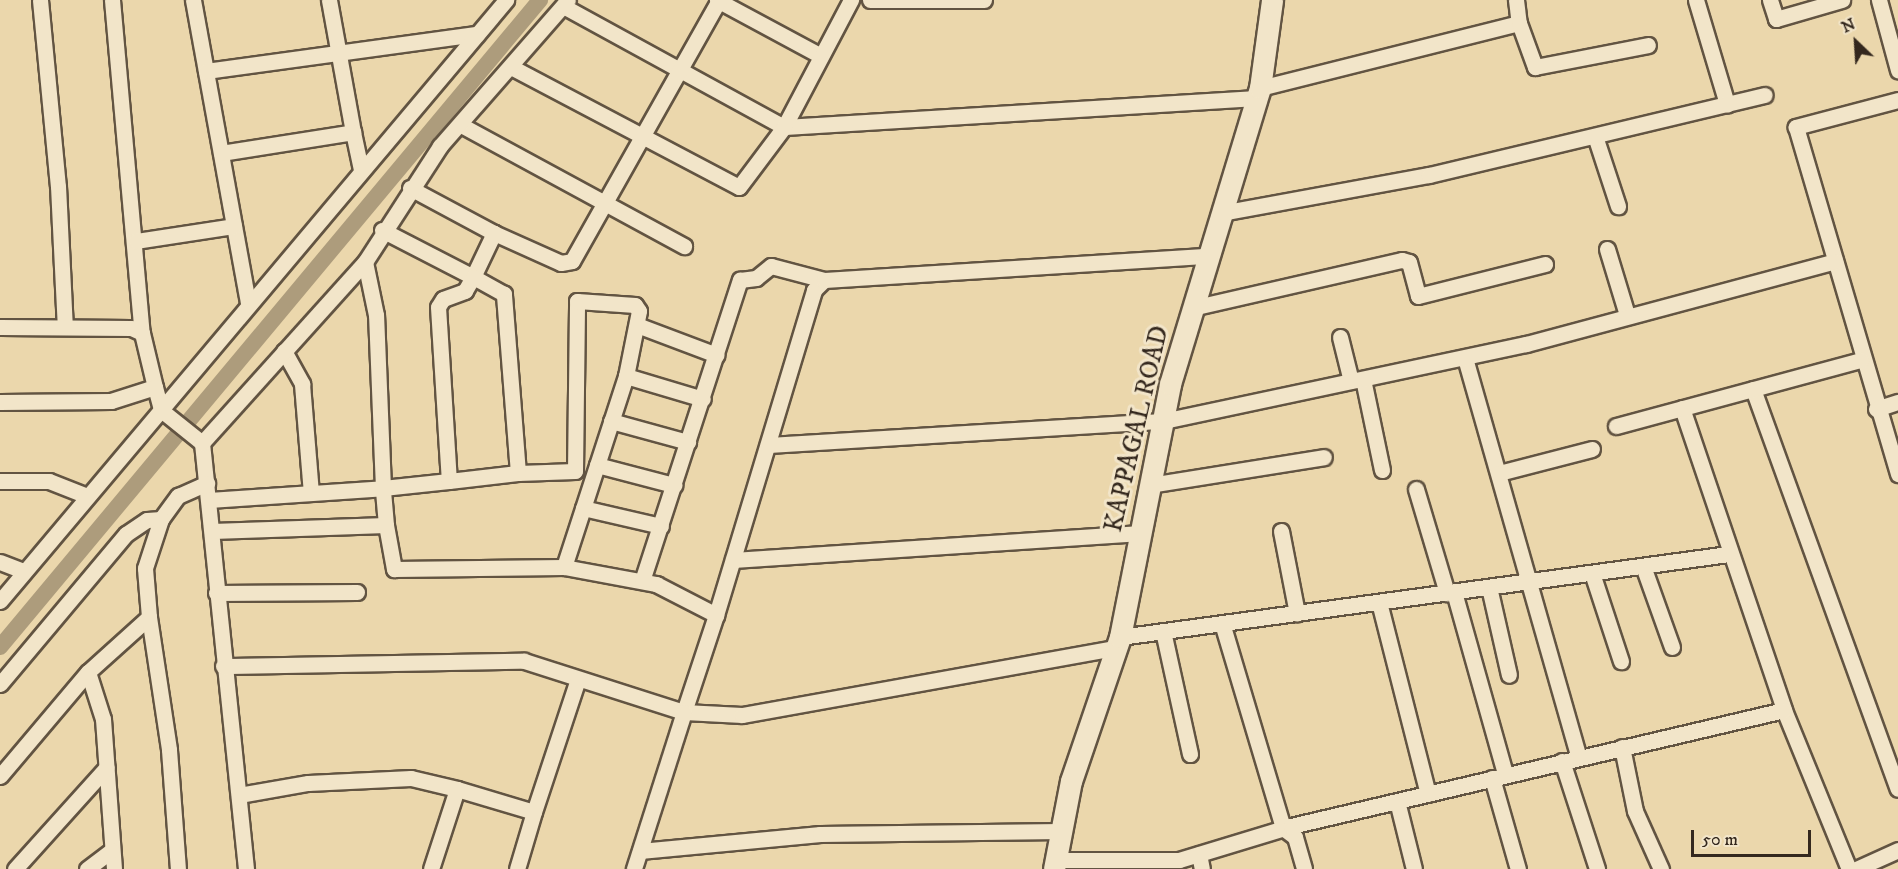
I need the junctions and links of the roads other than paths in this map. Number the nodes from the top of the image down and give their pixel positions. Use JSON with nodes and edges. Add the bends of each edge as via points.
{"nodes":[{"id":1,"x":40,"y":0,"type":"edge"},
{"id":2,"x":112,"y":0,"type":"edge"},
{"id":3,"x":193,"y":0,"type":"edge"},
{"id":4,"x":329,"y":0,"type":"edge"},
{"id":5,"x":506,"y":0,"type":"edge"},
{"id":6,"x":718,"y":0,"type":"edge"},
{"id":7,"x":851,"y":0,"type":"edge"},
{"id":8,"x":870,"y":0,"type":"edge"},
{"id":9,"x":984,"y":0,"type":"edge"},
{"id":10,"x":1272,"y":0,"type":"edge"},
{"id":11,"x":1516,"y":0,"type":"edge"},
{"id":12,"x":1696,"y":0,"type":"edge"},
{"id":13,"x":1770,"y":0,"type":"edge"},
{"id":14,"x":1842,"y":0,"type":"edge"},
{"id":15,"x":1880,"y":0,"type":"edge"},
{"id":16,"x":565,"y":3,"type":"edge"},
{"id":17,"x":1519,"y":23,"type":"junction"},
{"id":18,"x":477,"y":34,"type":"junction"},
{"id":19,"x":1648,"y":45,"type":"dead end"},
{"id":20,"x":338,"y":53,"type":"junction"},
{"id":21,"x":821,"y":56,"type":"junction"},
{"id":22,"x":513,"y":68,"type":"junction"},
{"id":23,"x":1898,"y":70,"type":"edge"},
{"id":24,"x":206,"y":71,"type":"junction"},
{"id":25,"x":681,"y":71,"type":"junction"},
{"id":26,"x":1258,"y":93,"type":"junction"},
{"id":27,"x":1765,"y":95,"type":"dead end"},
{"id":28,"x":1898,"y":100,"type":"edge"},
{"id":29,"x":1727,"y":104,"type":"junction"},
{"id":30,"x":461,"y":125,"type":"junction"},
{"id":31,"x":784,"y":127,"type":"junction"},
{"id":32,"x":353,"y":132,"type":"junction"},
{"id":33,"x":1594,"y":136,"type":"junction"},
{"id":34,"x":643,"y":137,"type":"junction"},
{"id":35,"x":221,"y":153,"type":"junction"},
{"id":36,"x":361,"y":171,"type":"junction"},
{"id":37,"x":410,"y":188,"type":"junction"},
{"id":38,"x":605,"y":200,"type":"junction"},
{"id":39,"x":1618,"y":206,"type":"dead end"},
{"id":40,"x":1221,"y":213,"type":"junction"},
{"id":41,"x":234,"y":226,"type":"junction"},
{"id":42,"x":382,"y":230,"type":"junction"},
{"id":43,"x":494,"y":233,"type":"junction"},
{"id":44,"x":136,"y":241,"type":"junction"},
{"id":45,"x":684,"y":246,"type":"dead end"},
{"id":46,"x":1607,"y":249,"type":"dead end"},
{"id":47,"x":1208,"y":256,"type":"junction"},
{"id":48,"x":1835,"y":261,"type":"junction"},
{"id":49,"x":365,"y":262,"type":"junction"},
{"id":50,"x":1545,"y":264,"type":"dead end"},
{"id":51,"x":473,"y":277,"type":"junction"},
{"id":52,"x":824,"y":280,"type":"junction"},
{"id":53,"x":248,"y":304,"type":"junction"},
{"id":54,"x":1192,"y":308,"type":"junction"},
{"id":55,"x":1627,"y":315,"type":"junction"},
{"id":56,"x":637,"y":325,"type":"junction"},
{"id":57,"x":0,"y":327,"type":"edge"},
{"id":58,"x":64,"y":327,"type":"junction"},
{"id":59,"x":142,"y":333,"type":"junction"},
{"id":60,"x":1340,"y":337,"type":"dead end"},
{"id":61,"x":284,"y":351,"type":"junction"},
{"id":62,"x":717,"y":355,"type":"junction"},
{"id":63,"x":1466,"y":358,"type":"junction"},
{"id":64,"x":1861,"y":360,"type":"junction"},
{"id":65,"x":626,"y":376,"type":"junction"},
{"id":66,"x":1357,"y":380,"type":"junction"},
{"id":67,"x":155,"y":387,"type":"junction"},
{"id":68,"x":1753,"y":389,"type":"junction"},
{"id":69,"x":702,"y":399,"type":"junction"},
{"id":70,"x":0,"y":402,"type":"edge"},
{"id":71,"x":1898,"y":402,"type":"edge"},
{"id":72,"x":1682,"y":408,"type":"junction"},
{"id":73,"x":1876,"y":409,"type":"junction"},
{"id":74,"x":161,"y":410,"type":"junction"},
{"id":75,"x":611,"y":421,"type":"junction"},
{"id":76,"x":1163,"y":421,"type":"junction"},
{"id":77,"x":1616,"y":426,"type":"dead end"},
{"id":78,"x":688,"y":442,"type":"junction"},
{"id":79,"x":202,"y":443,"type":"junction"},
{"id":80,"x":768,"y":445,"type":"junction"},
{"id":81,"x":1593,"y":449,"type":"dead end"},
{"id":82,"x":1324,"y":457,"type":"dead end"},
{"id":83,"x":596,"y":469,"type":"junction"},
{"id":84,"x":1382,"y":470,"type":"dead end"},
{"id":85,"x":575,"y":471,"type":"junction"},
{"id":86,"x":518,"y":473,"type":"junction"},
{"id":87,"x":1499,"y":473,"type":"junction"},
{"id":88,"x":1898,"y":474,"type":"edge"},
{"id":89,"x":449,"y":481,"type":"junction"},
{"id":90,"x":0,"y":482,"type":"edge"},
{"id":91,"x":207,"y":483,"type":"junction"},
{"id":92,"x":674,"y":484,"type":"junction"},
{"id":93,"x":1150,"y":485,"type":"junction"},
{"id":94,"x":383,"y":488,"type":"junction"},
{"id":95,"x":1416,"y":489,"type":"dead end"},
{"id":96,"x":311,"y":493,"type":"junction"},
{"id":97,"x":87,"y":496,"type":"junction"},
{"id":98,"x":209,"y":500,"type":"junction"},
{"id":99,"x":583,"y":508,"type":"junction"},
{"id":100,"x":161,"y":519,"type":"junction"},
{"id":101,"x":386,"y":525,"type":"junction"},
{"id":102,"x":661,"y":526,"type":"junction"},
{"id":103,"x":212,"y":531,"type":"junction"},
{"id":104,"x":1281,"y":531,"type":"dead end"},
{"id":105,"x":1141,"y":533,"type":"junction"},
{"id":106,"x":1728,"y":554,"type":"junction"},
{"id":107,"x":733,"y":560,"type":"junction"},
{"id":108,"x":0,"y":562,"type":"edge"},
{"id":109,"x":1643,"y":566,"type":"junction"},
{"id":110,"x":564,"y":567,"type":"junction"},
{"id":111,"x":23,"y":571,"type":"junction"},
{"id":112,"x":1592,"y":573,"type":"junction"},
{"id":113,"x":642,"y":581,"type":"junction"},
{"id":114,"x":1531,"y":582,"type":"junction"},
{"id":115,"x":1489,"y":587,"type":"junction"},
{"id":116,"x":357,"y":592,"type":"dead end"},
{"id":117,"x":1450,"y":592,"type":"junction"},
{"id":118,"x":216,"y":593,"type":"junction"},
{"id":119,"x":0,"y":601,"type":"edge"},
{"id":120,"x":1379,"y":602,"type":"junction"},
{"id":121,"x":1297,"y":613,"type":"junction"},
{"id":122,"x":716,"y":615,"type":"junction"},
{"id":123,"x":149,"y":617,"type":"junction"},
{"id":124,"x":1222,"y":623,"type":"junction"},
{"id":125,"x":1163,"y":631,"type":"junction"},
{"id":126,"x":1118,"y":643,"type":"junction"},
{"id":127,"x":1672,"y":647,"type":"dead end"},
{"id":128,"x":1621,"y":661,"type":"dead end"},
{"id":129,"x":223,"y":666,"type":"junction"},
{"id":130,"x":88,"y":672,"type":"junction"},
{"id":131,"x":1509,"y":675,"type":"dead end"},
{"id":132,"x":578,"y":680,"type":"junction"},
{"id":133,"x":0,"y":684,"type":"edge"},
{"id":134,"x":1785,"y":710,"type":"junction"},
{"id":135,"x":684,"y":712,"type":"junction"},
{"id":136,"x":1622,"y":747,"type":"junction"},
{"id":137,"x":1190,"y":754,"type":"dead end"},
{"id":138,"x":1579,"y":757,"type":"junction"},
{"id":139,"x":1562,"y":761,"type":"junction"},
{"id":140,"x":106,"y":766,"type":"junction"},
{"id":141,"x":0,"y":776,"type":"edge"},
{"id":142,"x":1499,"y":776,"type":"junction"},
{"id":143,"x":457,"y":789,"type":"junction"},
{"id":144,"x":1898,"y":789,"type":"edge"},
{"id":145,"x":1428,"y":794,"type":"junction"},
{"id":146,"x":239,"y":795,"type":"junction"},
{"id":147,"x":1397,"y":801,"type":"junction"},
{"id":148,"x":534,"y":812,"type":"junction"},
{"id":149,"x":1283,"y":828,"type":"junction"},
{"id":150,"x":1061,"y":831,"type":"junction"},
{"id":151,"x":112,"y":850,"type":"junction"},
{"id":152,"x":1898,"y":850,"type":"edge"},
{"id":153,"x":640,"y":851,"type":"junction"},
{"id":154,"x":1200,"y":862,"type":"edge"},
{"id":155,"x":1055,"y":865,"type":"edge"},
{"id":156,"x":15,"y":869,"type":"edge"},
{"id":157,"x":87,"y":869,"type":"edge"},
{"id":158,"x":114,"y":869,"type":"edge"},
{"id":159,"x":178,"y":869,"type":"edge"},
{"id":160,"x":246,"y":869,"type":"edge"},
{"id":161,"x":431,"y":869,"type":"edge"},
{"id":162,"x":518,"y":869,"type":"edge"},
{"id":163,"x":634,"y":869,"type":"edge"},
{"id":164,"x":1304,"y":869,"type":"edge"},
{"id":165,"x":1414,"y":869,"type":"edge"},
{"id":166,"x":1518,"y":869,"type":"edge"},
{"id":167,"x":1597,"y":869,"type":"edge"},
{"id":168,"x":1661,"y":869,"type":"edge"},
{"id":169,"x":1849,"y":869,"type":"edge"},
{"id":170,"x":1856,"y":869,"type":"edge"}],
"edges":[{"from":1,"to":58,"type":"street","via":[[58,186]]},
{"from":2,"to":44,"type":"street"},
{"from":3,"to":24,"type":"street"},
{"from":4,"to":20,"type":"street"},
{"from":5,"to":18,"type":"street"},
{"from":6,"to":21,"type":"street"},
{"from":6,"to":25,"type":"street"},
{"from":7,"to":21,"type":"street"},
{"from":8,"to":9,"type":"street"},
{"from":10,"to":26,"type":"main road","name":"KAPPAGAL ROAD"},
{"from":11,"to":17,"type":"street"},
{"from":12,"to":29,"type":"street"},
{"from":13,"to":14,"type":"street","via":[[1776,19]]},
{"from":15,"to":23,"type":"street"},
{"from":16,"to":22,"type":"street"},
{"from":16,"to":25,"type":"street"},
{"from":17,"to":19,"type":"street","via":[[1535,67]]},
{"from":17,"to":26,"type":"street"},
{"from":18,"to":20,"type":"street"},
{"from":18,"to":36,"type":"street"},
{"from":20,"to":24,"type":"street"},
{"from":20,"to":32,"type":"street"},
{"from":21,"to":31,"type":"street"},
{"from":22,"to":30,"type":"street"},
{"from":22,"to":34,"type":"street"},
{"from":24,"to":35,"type":"street"},
{"from":25,"to":31,"type":"street"},
{"from":25,"to":34,"type":"street"},
{"from":26,"to":31,"type":"street"},
{"from":26,"to":40,"type":"main road","name":"KAPPAGAL ROAD"},
{"from":27,"to":29,"type":"street"},
{"from":28,"to":48,"type":"street","via":[[1796,127]]},
{"from":29,"to":33,"type":"street"},
{"from":30,"to":37,"type":"street"},
{"from":30,"to":38,"type":"street"},
{"from":31,"to":34,"type":"street","via":[[739,188]]},
{"from":32,"to":35,"type":"street"},
{"from":32,"to":36,"type":"street"},
{"from":33,"to":39,"type":"street"},
{"from":33,"to":40,"type":"street","via":[[1429,175]]},
{"from":34,"to":38,"type":"street"},
{"from":35,"to":41,"type":"street"},
{"from":36,"to":53,"type":"street"},
{"from":37,"to":42,"type":"street"},
{"from":37,"to":43,"type":"street"},
{"from":38,"to":43,"type":"street","via":[[576,257],[567,263]]},
{"from":38,"to":45,"type":"street"},
{"from":40,"to":47,"type":"main road","name":"KAPPAGAL ROAD"},
{"from":41,"to":44,"type":"street"},
{"from":41,"to":53,"type":"street"},
{"from":42,"to":49,"type":"street"},
{"from":42,"to":51,"type":"street"},
{"from":43,"to":51,"type":"street"},
{"from":44,"to":59,"type":"street"},
{"from":46,"to":55,"type":"street"},
{"from":47,"to":52,"type":"street"},
{"from":47,"to":54,"type":"main road","name":"KAPPAGAL ROAD"},
{"from":48,"to":55,"type":"street"},
{"from":48,"to":64,"type":"street"},
{"from":49,"to":61,"type":"street"},
{"from":49,"to":94,"type":"street","via":[[376,315]]},
{"from":50,"to":54,"type":"street","via":[[1426,296],[1413,289],[1409,262],[1402,260]]},
{"from":51,"to":86,"type":"street","via":[[504,294]]},
{"from":51,"to":89,"type":"street","via":[[465,291],[443,299],[438,307]]},
{"from":52,"to":62,"type":"street","via":[[771,266],[756,278],[740,280]]},
{"from":52,"to":80,"type":"street","via":[[814,290]]},
{"from":53,"to":74,"type":"street"},
{"from":54,"to":76,"type":"main road","name":"KAPPAGAL ROAD"},
{"from":55,"to":63,"type":"street"},
{"from":56,"to":62,"type":"street"},
{"from":56,"to":65,"type":"street"},
{"from":56,"to":85,"type":"street","via":[[639,311],[629,301],[577,301]]},
{"from":57,"to":58,"type":"street"},
{"from":58,"to":59,"type":"street","via":[[131,328]]},
{"from":59,"to":67,"type":"street"},
{"from":60,"to":66,"type":"street"},
{"from":61,"to":79,"type":"street"},
{"from":61,"to":96,"type":"street","via":[[302,384]]},
{"from":62,"to":69,"type":"street"},
{"from":63,"to":66,"type":"street"},
{"from":63,"to":87,"type":"street"},
{"from":64,"to":68,"type":"street"},
{"from":64,"to":73,"type":"street"},
{"from":65,"to":69,"type":"street"},
{"from":65,"to":75,"type":"street"},
{"from":66,"to":76,"type":"street"},
{"from":66,"to":84,"type":"street"},
{"from":67,"to":70,"type":"street","via":[[111,401]]},
{"from":67,"to":74,"type":"street"},
{"from":68,"to":72,"type":"street"},
{"from":68,"to":144,"type":"street"},
{"from":69,"to":78,"type":"street"},
{"from":71,"to":73,"type":"street"},
{"from":72,"to":77,"type":"street"},
{"from":72,"to":106,"type":"street"},
{"from":73,"to":88,"type":"street"},
{"from":74,"to":79,"type":"street"},
{"from":74,"to":97,"type":"street"},
{"from":75,"to":78,"type":"street"},
{"from":75,"to":83,"type":"street"},
{"from":76,"to":80,"type":"street"},
{"from":76,"to":93,"type":"main road","name":"KAPPAGAL ROAD"},
{"from":78,"to":92,"type":"street"},
{"from":79,"to":91,"type":"street"},
{"from":80,"to":107,"type":"street"},
{"from":81,"to":87,"type":"street"},
{"from":82,"to":93,"type":"street"},
{"from":83,"to":85,"type":"street"},
{"from":83,"to":92,"type":"street"},
{"from":83,"to":99,"type":"street"},
{"from":85,"to":86,"type":"street"},
{"from":86,"to":89,"type":"street"},
{"from":87,"to":114,"type":"street"},
{"from":89,"to":94,"type":"street"},
{"from":90,"to":97,"type":"street","via":[[49,481]]},
{"from":91,"to":98,"type":"street"},
{"from":91,"to":100,"type":"street","via":[[178,496]]},
{"from":92,"to":102,"type":"street"},
{"from":93,"to":105,"type":"main road","name":"KAPPAGAL ROAD"},
{"from":94,"to":96,"type":"street"},
{"from":94,"to":101,"type":"street"},
{"from":95,"to":117,"type":"street"},
{"from":96,"to":98,"type":"street"},
{"from":97,"to":111,"type":"street"},
{"from":98,"to":103,"type":"street"},
{"from":99,"to":102,"type":"street"},
{"from":99,"to":110,"type":"street"},
{"from":100,"to":123,"type":"street","via":[[145,568]]},
{"from":100,"to":133,"type":"street","via":[[147,520],[126,534]]},
{"from":101,"to":103,"type":"street"},
{"from":101,"to":110,"type":"street","via":[[394,569]]},
{"from":102,"to":113,"type":"street"},
{"from":103,"to":118,"type":"street"},
{"from":104,"to":121,"type":"street"},
{"from":105,"to":107,"type":"street"},
{"from":105,"to":126,"type":"main road","name":"KAPPAGAL ROAD"},
{"from":106,"to":109,"type":"street"},
{"from":106,"to":134,"type":"street"},
{"from":107,"to":122,"type":"street"},
{"from":108,"to":111,"type":"street"},
{"from":109,"to":112,"type":"street"},
{"from":109,"to":127,"type":"street"},
{"from":110,"to":113,"type":"street"},
{"from":111,"to":119,"type":"street"},
{"from":112,"to":114,"type":"street"},
{"from":112,"to":128,"type":"street"},
{"from":113,"to":122,"type":"street"},
{"from":114,"to":115,"type":"street"},
{"from":114,"to":138,"type":"street"},
{"from":115,"to":117,"type":"street"},
{"from":115,"to":131,"type":"street"},
{"from":116,"to":118,"type":"street"},
{"from":117,"to":120,"type":"street"},
{"from":117,"to":142,"type":"street"},
{"from":118,"to":129,"type":"street"},
{"from":120,"to":121,"type":"street"},
{"from":120,"to":145,"type":"street"},
{"from":121,"to":124,"type":"street"},
{"from":122,"to":135,"type":"street"},
{"from":123,"to":130,"type":"street"},
{"from":123,"to":159,"type":"street","via":[[169,750]]},
{"from":124,"to":125,"type":"street"},
{"from":124,"to":149,"type":"street"},
{"from":125,"to":126,"type":"street"},
{"from":125,"to":137,"type":"street"},
{"from":126,"to":135,"type":"street","via":[[742,715]]},
{"from":126,"to":150,"type":"main road","name":"KAPPAGAL ROAD","via":[[1071,781]]},
{"from":129,"to":132,"type":"street","via":[[524,660]]},
{"from":129,"to":146,"type":"street"},
{"from":130,"to":140,"type":"street","via":[[103,719]]},
{"from":130,"to":141,"type":"street"},
{"from":132,"to":135,"type":"street"},
{"from":132,"to":148,"type":"street"},
{"from":134,"to":136,"type":"street"},
{"from":134,"to":169,"type":"street"},
{"from":135,"to":153,"type":"street"},
{"from":136,"to":138,"type":"street"},
{"from":136,"to":168,"type":"street","via":[[1635,811]]},
{"from":138,"to":139,"type":"street"},
{"from":139,"to":142,"type":"street"},
{"from":139,"to":167,"type":"street"},
{"from":140,"to":151,"type":"street"},
{"from":140,"to":156,"type":"street"},
{"from":142,"to":145,"type":"street"},
{"from":142,"to":166,"type":"street"},
{"from":143,"to":146,"type":"street","via":[[411,778],[308,783]]},
{"from":143,"to":148,"type":"street"},
{"from":143,"to":161,"type":"street"},
{"from":145,"to":147,"type":"street"},
{"from":146,"to":160,"type":"street"},
{"from":147,"to":149,"type":"street"},
{"from":147,"to":165,"type":"street"},
{"from":148,"to":162,"type":"street"},
{"from":149,"to":154,"type":"street"},
{"from":149,"to":164,"type":"street","via":[[1295,837]]},
{"from":150,"to":153,"type":"street","via":[[820,834]]},
{"from":150,"to":155,"type":"main road","name":"KAPPAGAL ROAD"},
{"from":151,"to":157,"type":"street"},
{"from":151,"to":158,"type":"street"},
{"from":152,"to":170,"type":"street"},
{"from":153,"to":163,"type":"street"},
{"from":154,"to":155,"type":"street"}]}
